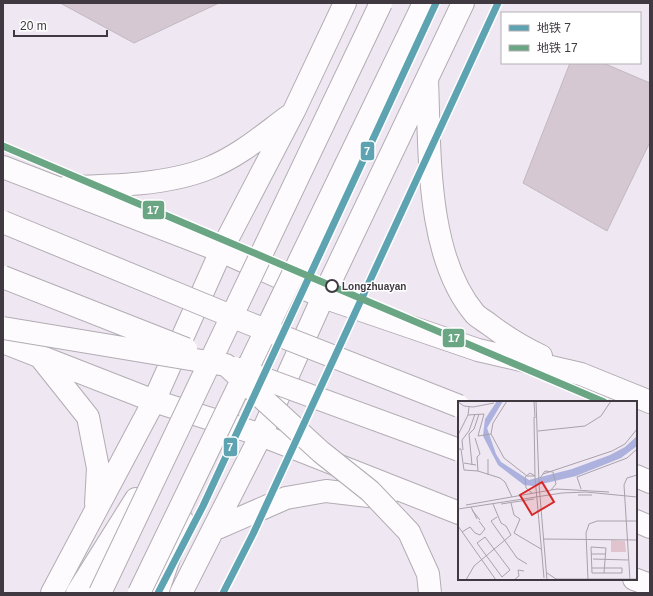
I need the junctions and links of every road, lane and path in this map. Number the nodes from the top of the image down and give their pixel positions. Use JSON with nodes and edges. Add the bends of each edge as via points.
{"nodes":[{"id":1,"x":346,"y":3,"type":"edge"},
{"id":2,"x":381,"y":3,"type":"edge"},
{"id":3,"x":424,"y":3,"type":"edge"},
{"id":4,"x":463,"y":3,"type":"edge"},
{"id":5,"x":427,"y":76,"type":"junction"},
{"id":6,"x":294,"y":111,"type":"junction"},
{"id":7,"x":3,"y":167,"type":"edge"},
{"id":8,"x":56,"y":187,"type":"junction"},
{"id":9,"x":3,"y":222,"type":"edge"},
{"id":10,"x":221,"y":251,"type":"junction"},
{"id":11,"x":3,"y":277,"type":"edge"},
{"id":12,"x":323,"y":297,"type":"junction"},
{"id":13,"x":3,"y":328,"type":"edge"},
{"id":14,"x":3,"y":342,"type":"edge"},
{"id":15,"x":40,"y":357,"type":"junction"},
{"id":16,"x":226,"y":365,"type":"junction"},
{"id":17,"x":581,"y":374,"type":"junction"},
{"id":18,"x":154,"y":401,"type":"junction"},
{"id":19,"x":650,"y":402,"type":"edge"},
{"id":20,"x":458,"y":406,"type":"edge"},
{"id":21,"x":261,"y":435,"type":"junction"},
{"id":22,"x":168,"y":449,"type":"junction"},
{"id":23,"x":458,"y":450,"type":"edge"},
{"id":24,"x":203,"y":462,"type":"junction"},
{"id":25,"x":637,"y":476,"type":"edge"},
{"id":26,"x":650,"y":482,"type":"edge"},
{"id":27,"x":458,"y":514,"type":"edge"},
{"id":28,"x":458,"y":514,"type":"edge"},
{"id":29,"x":92,"y":517,"type":"junction"},
{"id":30,"x":637,"y":521,"type":"edge"},
{"id":31,"x":650,"y":527,"type":"edge"},
{"id":32,"x":213,"y":530,"type":"junction"},
{"id":33,"x":637,"y":580,"type":"edge"},
{"id":34,"x":185,"y":585,"type":"edge"},
{"id":35,"x":650,"y":585,"type":"edge"},
{"id":36,"x":52,"y":593,"type":"edge"},
{"id":37,"x":77,"y":593,"type":"edge"},
{"id":38,"x":100,"y":593,"type":"edge"},
{"id":39,"x":139,"y":593,"type":"edge"},
{"id":40,"x":157,"y":593,"type":"edge"},
{"id":41,"x":430,"y":593,"type":"edge"}],
"edges":[{"from":1,"to":6,"type":"main road"},
{"from":2,"to":22,"type":"main road","bridge":true},
{"from":3,"to":24,"type":"main road","bridge":true},
{"from":4,"to":5,"type":"main road"},
{"from":5,"to":12,"type":"main road"},
{"from":5,"to":17,"type":"main road","via":[[430,168],[437,227],[453,280],[476,314],[510,340]]},
{"from":6,"to":8,"type":"main road","via":[[247,148],[209,168],[166,180],[119,186]]},
{"from":6,"to":10,"type":"main road"},
{"from":7,"to":8,"type":"main road"},
{"from":8,"to":10,"type":"main road"},
{"from":9,"to":20,"type":"main road","bridge":true},
{"from":10,"to":12,"type":"main road"},
{"from":10,"to":18,"type":"main road"},
{"from":11,"to":16,"type":"main road","bridge":true},
{"from":12,"to":17,"type":"main road","via":[[478,350]]},
{"from":12,"to":21,"type":"main road"},
{"from":13,"to":16,"type":"main road","bridge":true},
{"from":14,"to":15,"type":"main road"},
{"from":15,"to":18,"type":"main road"},
{"from":15,"to":29,"type":"main road","via":[[88,416],[98,468]]},
{"from":16,"to":23,"type":"main road","bridge":true},
{"from":16,"to":41,"type":"main road","bridge":true,"via":[[321,452],[370,491],[409,532],[428,574]]},
{"from":17,"to":19,"type":"main road"},
{"from":18,"to":21,"type":"main road"},
{"from":18,"to":29,"type":"main road"},
{"from":21,"to":27,"type":"main road"},
{"from":21,"to":32,"type":"main road"},
{"from":22,"to":37,"type":"main road","bridge":true},
{"from":22,"to":38,"type":"main road","bridge":true},
{"from":24,"to":39,"type":"main road","bridge":true},
{"from":24,"to":40,"type":"main road","bridge":true},
{"from":25,"to":26,"type":"main road"},
{"from":28,"to":32,"type":"main road","via":[[376,496],[326,491],[286,498]]},
{"from":29,"to":36,"type":"main road"},
{"from":30,"to":31,"type":"main road"},
{"from":32,"to":34,"type":"main road"},
{"from":33,"to":35,"type":"main road"}]}
